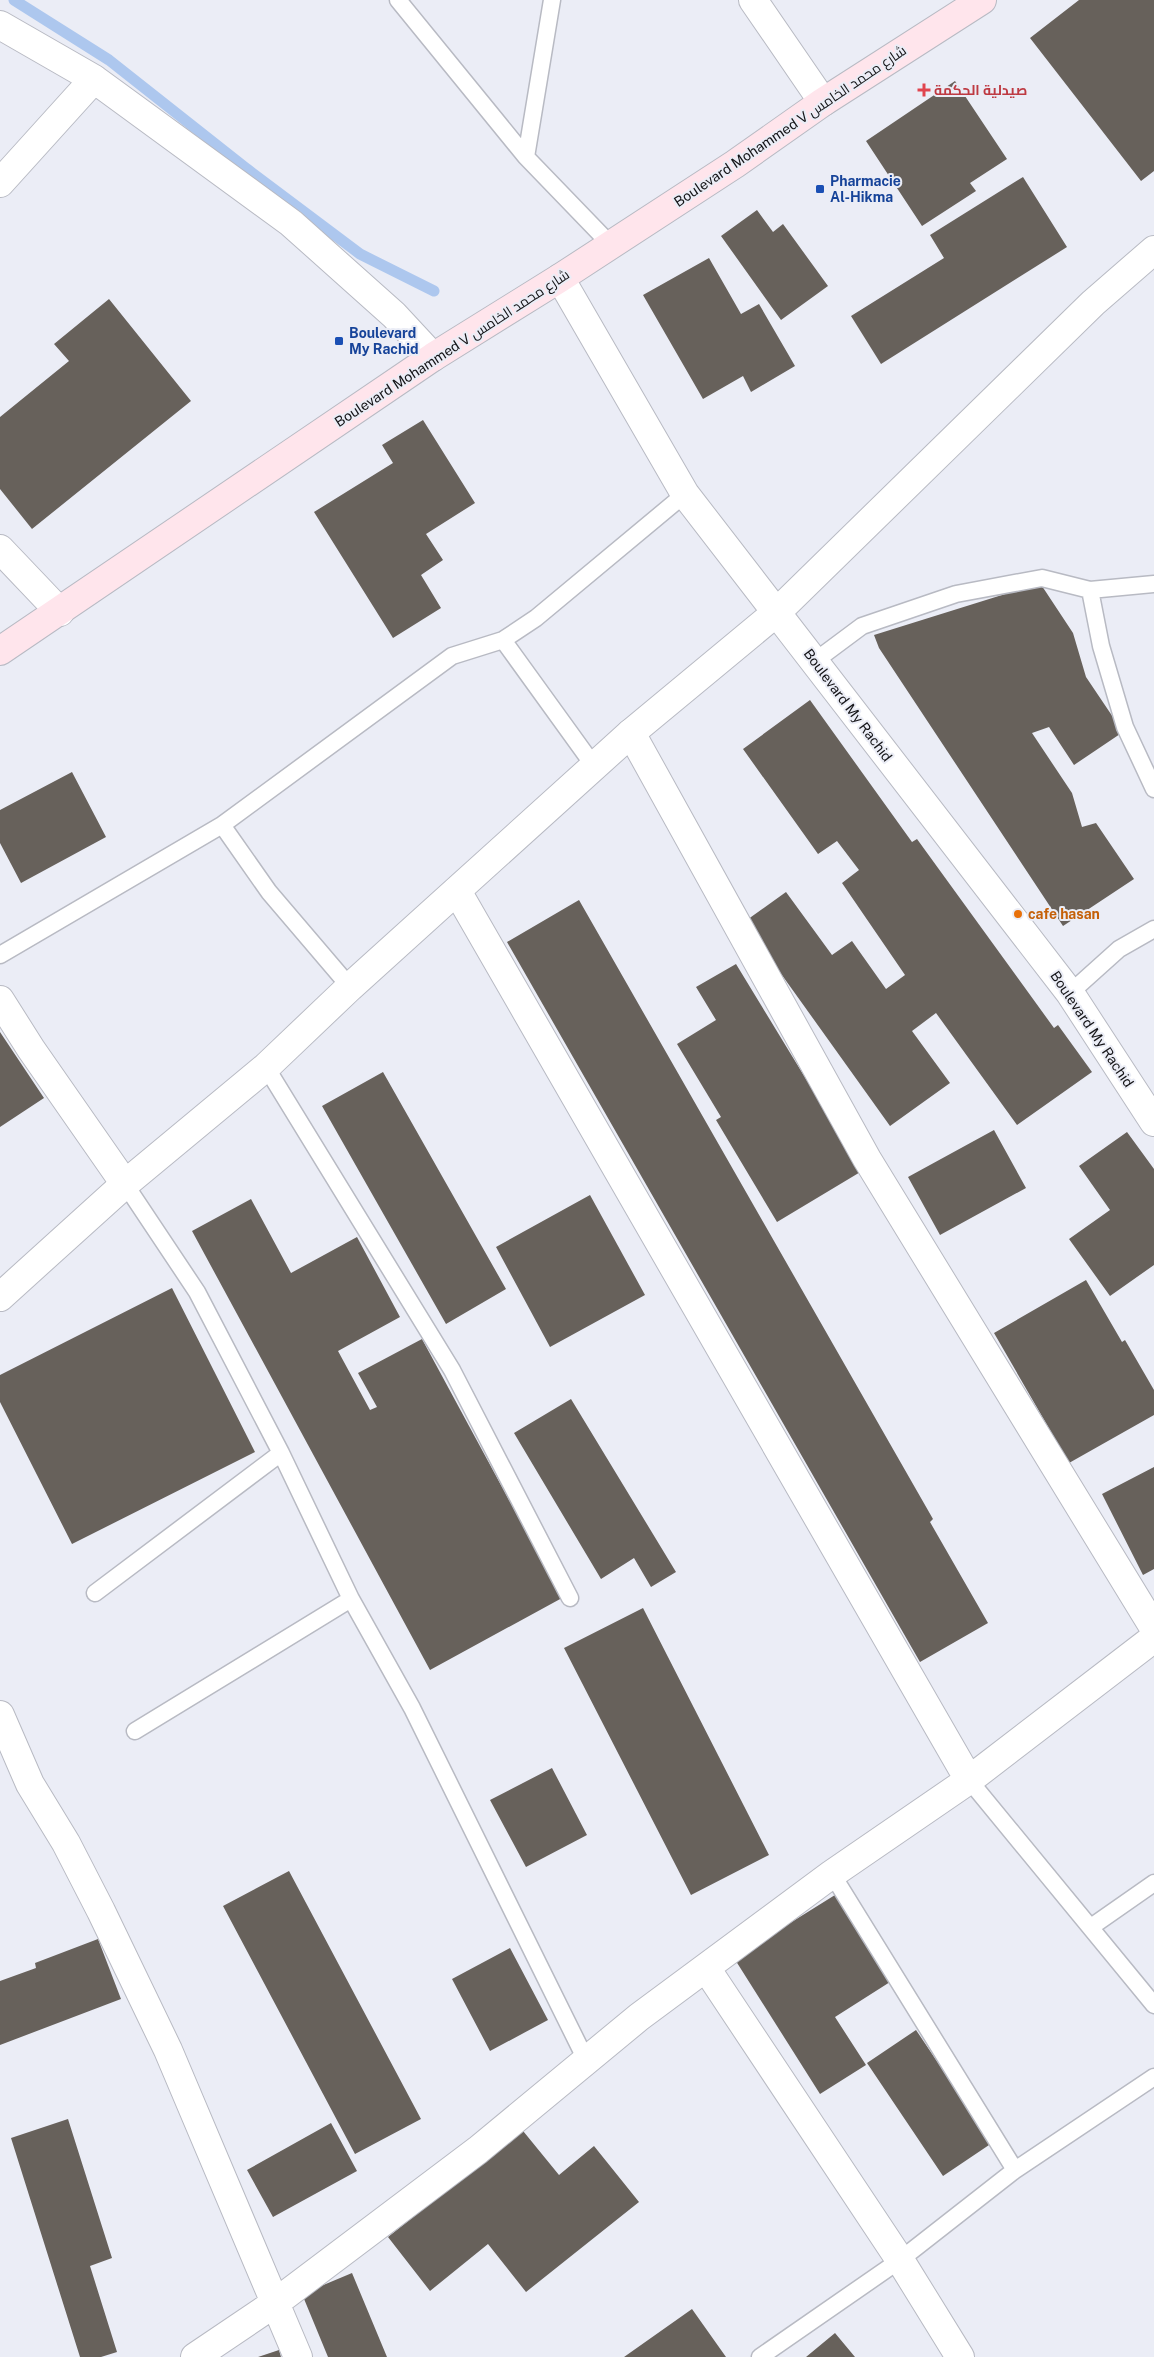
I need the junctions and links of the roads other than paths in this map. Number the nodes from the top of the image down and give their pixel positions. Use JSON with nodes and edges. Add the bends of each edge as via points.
{"nodes":[{"id":1,"x":398,"y":0,"type":"edge"},
{"id":2,"x":552,"y":0,"type":"edge"},
{"id":3,"x":753,"y":0,"type":"edge"},
{"id":4,"x":982,"y":0,"type":"edge"},
{"id":5,"x":0,"y":25,"type":"edge"},
{"id":6,"x":94,"y":79,"type":"junction"},
{"id":7,"x":823,"y":102,"type":"junction"},
{"id":8,"x":526,"y":157,"type":"junction"},
{"id":9,"x":0,"y":183,"type":"edge"},
{"id":10,"x":610,"y":244,"type":"junction"},
{"id":11,"x":1154,"y":250,"type":"edge"},
{"id":12,"x":560,"y":278,"type":"junction"},
{"id":13,"x":433,"y":357,"type":"junction"},
{"id":14,"x":685,"y":494,"type":"junction"},
{"id":15,"x":0,"y":549,"type":"edge"},
{"id":16,"x":1154,"y":584,"type":"edge"},
{"id":17,"x":1090,"y":590,"type":"junction"},
{"id":18,"x":60,"y":612,"type":"junction"},
{"id":19,"x":777,"y":612,"type":"junction"},
{"id":20,"x":503,"y":640,"type":"junction"},
{"id":21,"x":0,"y":652,"type":"edge"},
{"id":22,"x":815,"y":662,"type":"junction"},
{"id":23,"x":631,"y":733,"type":"junction"},
{"id":24,"x":594,"y":766,"type":"junction"},
{"id":25,"x":1154,"y":789,"type":"edge"},
{"id":26,"x":222,"y":825,"type":"junction"},
{"id":27,"x":457,"y":891,"type":"junction"},
{"id":28,"x":1154,"y":929,"type":"edge"},
{"id":29,"x":0,"y":955,"type":"edge"},
{"id":30,"x":350,"y":987,"type":"junction"},
{"id":31,"x":1070,"y":993,"type":"junction"},
{"id":32,"x":0,"y":1000,"type":"edge"},
{"id":33,"x":266,"y":1067,"type":"junction"},
{"id":34,"x":1154,"y":1122,"type":"edge"},
{"id":35,"x":125,"y":1184,"type":"junction"},
{"id":36,"x":0,"y":1297,"type":"edge"},
{"id":37,"x":281,"y":1452,"type":"junction"},
{"id":38,"x":95,"y":1593,"type":"dead end"},
{"id":39,"x":570,"y":1598,"type":"dead end"},
{"id":40,"x":351,"y":1599,"type":"junction"},
{"id":41,"x":1154,"y":1628,"type":"edge"},
{"id":42,"x":1154,"y":1638,"type":"edge"},
{"id":43,"x":0,"y":1715,"type":"edge"},
{"id":44,"x":135,"y":1732,"type":"dead end"},
{"id":45,"x":969,"y":1780,"type":"junction"},
{"id":46,"x":832,"y":1874,"type":"junction"},
{"id":47,"x":1154,"y":1883,"type":"edge"},
{"id":48,"x":1091,"y":1928,"type":"junction"},
{"id":49,"x":706,"y":1968,"type":"junction"},
{"id":50,"x":1154,"y":2005,"type":"edge"},
{"id":51,"x":586,"y":2060,"type":"junction"},
{"id":52,"x":1154,"y":2077,"type":"edge"},
{"id":53,"x":1015,"y":2170,"type":"junction"},
{"id":54,"x":900,"y":2260,"type":"junction"},
{"id":55,"x":275,"y":2303,"type":"junction"},
{"id":56,"x":195,"y":2357,"type":"edge"},
{"id":57,"x":298,"y":2357,"type":"edge"},
{"id":58,"x":760,"y":2357,"type":"edge"},
{"id":59,"x":960,"y":2357,"type":"edge"}],
"edges":[{"from":1,"to":8,"type":"lane"},
{"from":2,"to":8,"type":"lane"},
{"from":3,"to":7,"type":"street"},
{"from":4,"to":7,"type":"main road","name":"Boulevard Mohammed V شارع محمد الخامس"},
{"from":5,"to":6,"type":"street"},
{"from":6,"to":9,"type":"street"},
{"from":6,"to":13,"type":"street","via":[[291,223],[394,316]]},
{"from":7,"to":10,"type":"main road","name":"Boulevard Mohammed V شارع محمد الخامس","via":[[735,164]]},
{"from":8,"to":10,"type":"lane"},
{"from":10,"to":12,"type":"main road","name":"Boulevard Mohammed V شارع محمد الخامس"},
{"from":11,"to":19,"type":"street","via":[[1093,303]]},
{"from":12,"to":13,"type":"main road","name":"Boulevard Mohammed V شارع محمد الخامس"},
{"from":12,"to":14,"type":"street","name":"Boulevard My Rachid"},
{"from":13,"to":18,"type":"main road","name":"Boulevard Mohammed V شارع محمد الخامس"},
{"from":14,"to":19,"type":"street","name":"Boulevard My Rachid"},
{"from":14,"to":20,"type":"lane","via":[[536,618]]},
{"from":15,"to":18,"type":"street"},
{"from":16,"to":17,"type":"lane"},
{"from":17,"to":22,"type":"lane","via":[[1042,578],[956,594],[862,626]]},
{"from":17,"to":25,"type":"lane","via":[[1101,646],[1125,727]]},
{"from":18,"to":21,"type":"main road","name":"Boulevard Mohammed V شارع محمد الخامس"},
{"from":19,"to":22,"type":"street","name":"Boulevard My Rachid"},
{"from":19,"to":23,"type":"street"},
{"from":20,"to":24,"type":"lane"},
{"from":20,"to":26,"type":"lane","via":[[471,648],[435,667]]},
{"from":22,"to":31,"type":"street","name":"Boulevard My Rachid"},
{"from":23,"to":24,"type":"street"},
{"from":23,"to":41,"type":"street","via":[[867,1159]]},
{"from":24,"to":27,"type":"street"},
{"from":26,"to":29,"type":"lane"},
{"from":26,"to":30,"type":"lane","via":[[269,892]]},
{"from":27,"to":30,"type":"street"},
{"from":27,"to":45,"type":"street"},
{"from":28,"to":31,"type":"lane","via":[[1119,949]]},
{"from":30,"to":33,"type":"street"},
{"from":31,"to":34,"type":"street","name":"Boulevard My Rachid"},
{"from":32,"to":35,"type":"street"},
{"from":33,"to":35,"type":"street"},
{"from":33,"to":39,"type":"lane","via":[[452,1370]]},
{"from":35,"to":36,"type":"street"},
{"from":35,"to":37,"type":"lane","via":[[197,1292]]},
{"from":37,"to":38,"type":"lane"},
{"from":37,"to":40,"type":"lane"},
{"from":40,"to":44,"type":"lane"},
{"from":40,"to":51,"type":"lane","via":[[412,1708]]},
{"from":42,"to":45,"type":"street"},
{"from":43,"to":55,"type":"street","via":[[30,1784],[101,1910],[168,2050]]},
{"from":45,"to":46,"type":"street"},
{"from":45,"to":48,"type":"lane"},
{"from":46,"to":49,"type":"street"},
{"from":46,"to":53,"type":"lane"},
{"from":47,"to":48,"type":"lane"},
{"from":48,"to":50,"type":"lane"},
{"from":49,"to":51,"type":"street"},
{"from":49,"to":54,"type":"street"},
{"from":51,"to":55,"type":"street","via":[[478,2150]]},
{"from":52,"to":53,"type":"lane"},
{"from":53,"to":54,"type":"lane"},
{"from":54,"to":58,"type":"lane"},
{"from":54,"to":59,"type":"street"},
{"from":55,"to":56,"type":"street"},
{"from":55,"to":57,"type":"street"}]}
